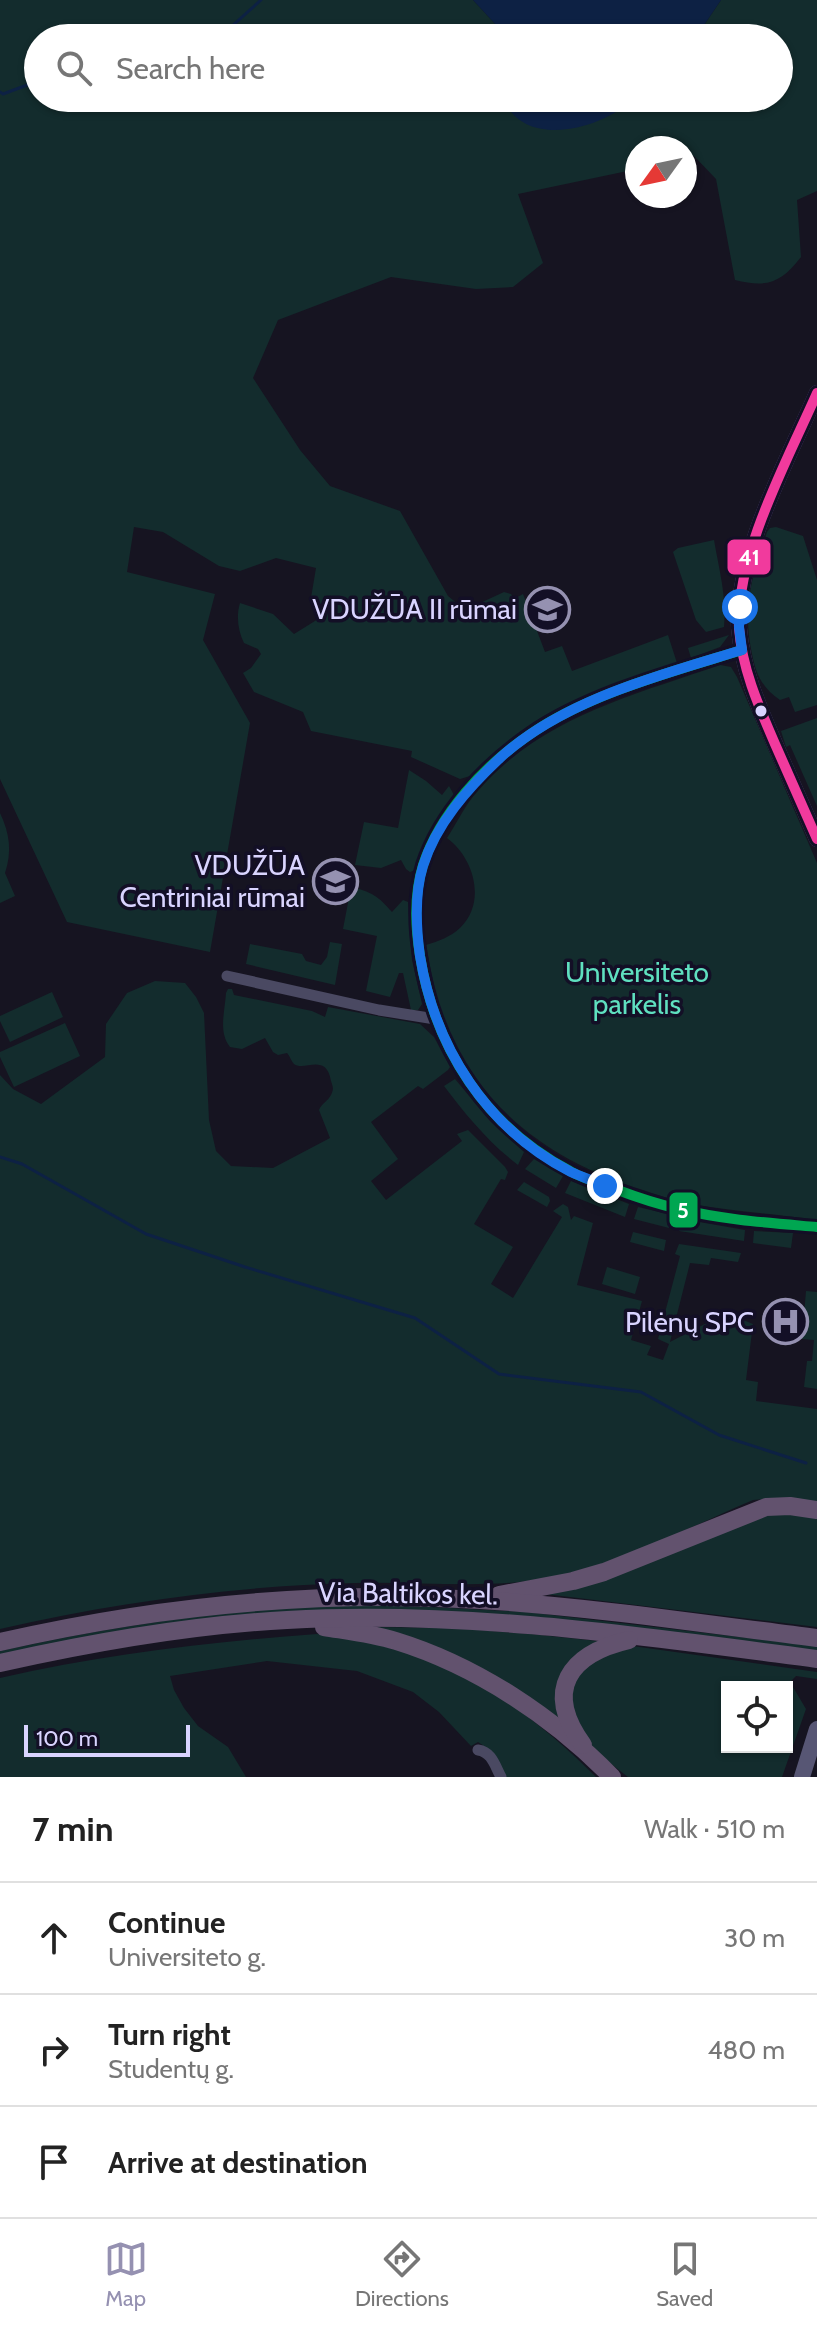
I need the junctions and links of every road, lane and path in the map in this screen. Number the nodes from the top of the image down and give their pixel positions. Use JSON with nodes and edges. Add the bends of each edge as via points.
{"nodes":[{"id":1,"x":817,"y":393,"type":"edge"},
{"id":2,"x":742,"y":650,"type":"junction"},
{"id":3,"x":817,"y":839,"type":"edge"},
{"id":4,"x":227,"y":976,"type":"dead end"},
{"id":5,"x":435,"y":1019,"type":"junction"},
{"id":6,"x":817,"y":1227,"type":"edge"},
{"id":7,"x":817,"y":1510,"type":"edge"},
{"id":8,"x":477,"y":1600,"type":"junction"},
{"id":9,"x":286,"y":1620,"type":"junction"},
{"id":10,"x":645,"y":1637,"type":"junction"},
{"id":11,"x":817,"y":1638,"type":"edge"},
{"id":12,"x":0,"y":1642,"type":"edge"},
{"id":13,"x":817,"y":1659,"type":"edge"},
{"id":14,"x":0,"y":1663,"type":"edge"},
{"id":15,"x":817,"y":1729,"type":"edge"},
{"id":16,"x":478,"y":1750,"type":"dead end"},
{"id":17,"x":592,"y":1756,"type":"junction"},
{"id":18,"x":501,"y":1777,"type":"edge"},
{"id":19,"x":612,"y":1777,"type":"edge"},
{"id":20,"x":802,"y":1777,"type":"edge"}],
"edges":[{"from":1,"to":2,"type":"main road","via":[[748,560],[740,607]]},
{"from":2,"to":3,"type":"main road","via":[[761,710]]},
{"from":2,"to":5,"type":"street","via":[[555,718],[501,757],[467,792],[431,845],[419,887],[417,933]]},
{"from":4,"to":5,"type":"street"},
{"from":5,"to":6,"type":"street","via":[[460,1069],[500,1120],[571,1172],[679,1210]]},
{"from":7,"to":8,"type":"highway","via":[[766,1507],[604,1572]]},
{"from":8,"to":11,"type":"highway","name":"Via Baltikos kel."},
{"from":8,"to":12,"type":"highway","name":"Via Baltikos kel.","via":[[268,1601],[131,1617]]},
{"from":9,"to":10,"type":"highway","name":"Via Baltikos kel.","via":[[478,1621]]},
{"from":9,"to":14,"type":"highway","name":"Via Baltikos kel.","via":[[116,1640]]},
{"from":9,"to":17,"type":"highway","via":[[395,1640],[468,1669]]},
{"from":10,"to":13,"type":"highway","name":"Via Baltikos kel."},
{"from":10,"to":17,"type":"highway","via":[[596,1650],[569,1675],[568,1717]]},
{"from":15,"to":20,"type":"main road"},
{"from":16,"to":18,"type":"street","via":[[491,1757]]},
{"from":17,"to":19,"type":"highway"}]}
